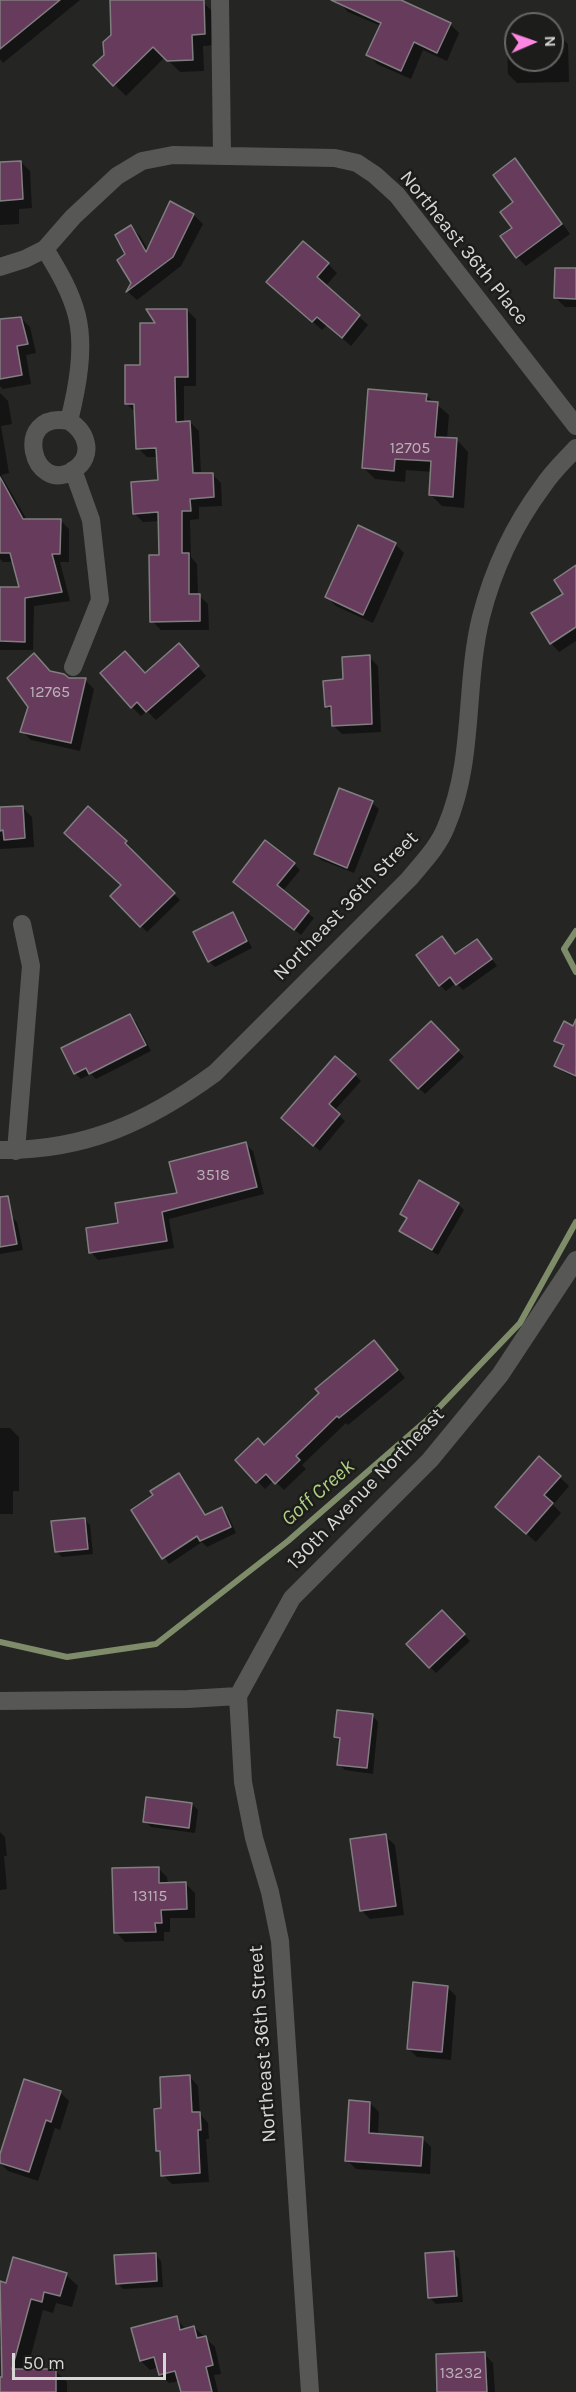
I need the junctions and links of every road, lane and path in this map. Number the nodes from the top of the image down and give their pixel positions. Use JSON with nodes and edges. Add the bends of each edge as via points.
{"nodes":[{"id":1,"x":220,"y":0,"type":"edge"},
{"id":2,"x":222,"y":155,"type":"junction"},
{"id":3,"x":45,"y":249,"type":"junction"},
{"id":4,"x":0,"y":267,"type":"edge"},
{"id":5,"x":69,"y":421,"type":"junction"},
{"id":6,"x":576,"y":426,"type":"edge"},
{"id":7,"x":576,"y":448,"type":"edge"},
{"id":8,"x":73,"y":470,"type":"junction"},
{"id":9,"x":73,"y":667,"type":"dead end"},
{"id":10,"x":22,"y":924,"type":"dead end"},
{"id":11,"x":8,"y":1150,"type":"edge"},
{"id":12,"x":576,"y":1260,"type":"edge"},
{"id":13,"x":238,"y":1696,"type":"junction"},
{"id":14,"x":0,"y":1701,"type":"edge"},
{"id":15,"x":310,"y":2392,"type":"edge"}],
"edges":[{"from":1,"to":2,"type":"street"},
{"from":2,"to":3,"type":"street","name":"Northeast 36th Place","via":[[173,155],[142,160],[117,176]]},
{"from":2,"to":6,"type":"street","name":"Northeast 36th Place","via":[[335,158],[357,163],[375,175],[397,195]]},
{"from":3,"to":4,"type":"street"},
{"from":3,"to":5,"type":"street","via":[[62,278],[77,317],[76,391]]},
{"from":5,"to":8,"type":"street","via":[[83,433],[86,442],[83,461]]},
{"from":5,"to":8,"type":"street","via":[[60,419],[42,426],[32,451],[42,468],[50,473]]},
{"from":7,"to":11,"type":"street","name":"Northeast 36th Street","via":[[543,485],[495,572],[476,648],[460,790],[432,852],[215,1073],[184,1096],[102,1136]]},
{"from":8,"to":9,"type":"street","via":[[91,520],[100,600]]},
{"from":10,"to":11,"type":"street","via":[[31,966]]},
{"from":12,"to":13,"type":"street","name":"130th Avenue Northeast","via":[[500,1375],[430,1460],[292,1598]]},
{"from":13,"to":14,"type":"street"},
{"from":13,"to":15,"type":"street","name":"Northeast 36th Street","via":[[243,1782],[279,1941]]}]}
